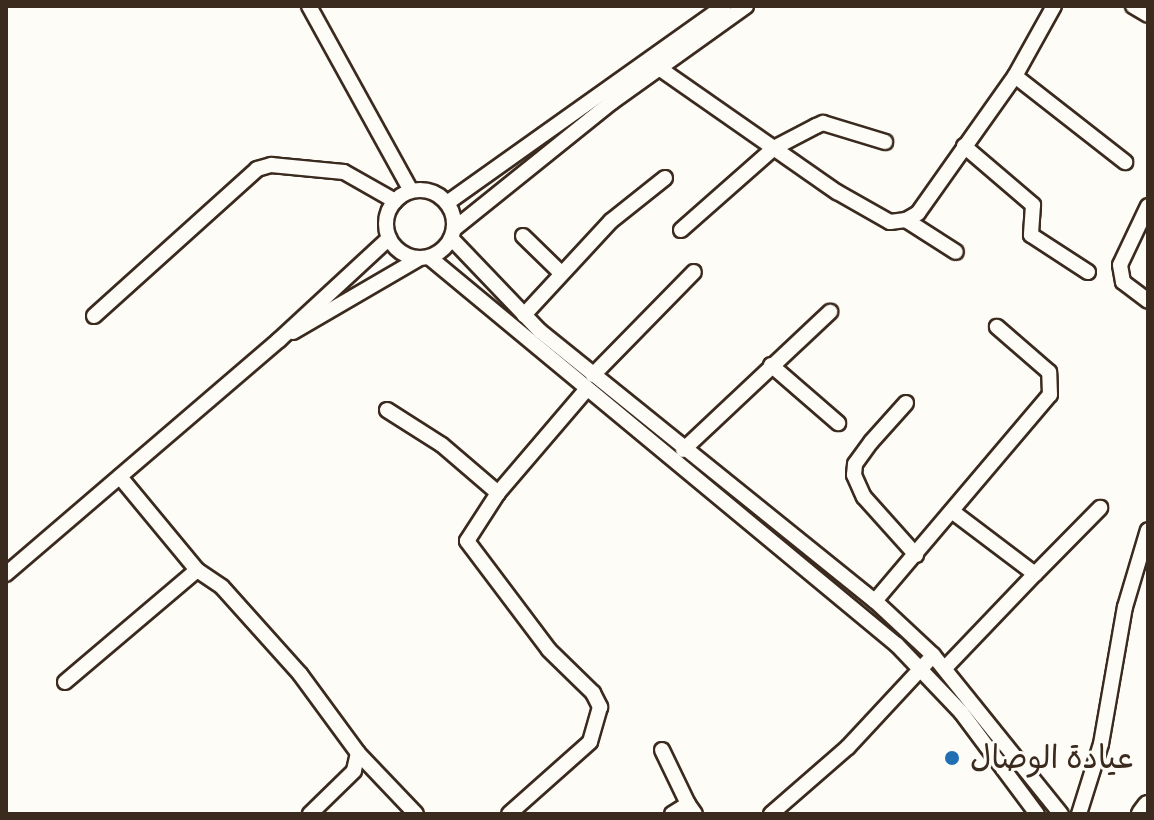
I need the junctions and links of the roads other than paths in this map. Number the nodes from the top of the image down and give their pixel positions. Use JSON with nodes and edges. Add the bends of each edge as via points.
{"nodes":[{"id":1,"x":310,"y":6,"type":"edge"},
{"id":2,"x":724,"y":6,"type":"edge"},
{"id":3,"x":746,"y":6,"type":"edge"},
{"id":4,"x":1054,"y":6,"type":"edge"},
{"id":5,"x":1133,"y":6,"type":"edge"},
{"id":6,"x":1148,"y":15,"type":"edge"},
{"id":7,"x":659,"y":68,"type":"junction"},
{"id":8,"x":1015,"y":76,"type":"junction"},
{"id":9,"x":885,"y":142,"type":"dead end"},
{"id":10,"x":964,"y":146,"type":"junction"},
{"id":11,"x":774,"y":148,"type":"junction"},
{"id":12,"x":1125,"y":162,"type":"dead end"},
{"id":13,"x":665,"y":178,"type":"dead end"},
{"id":14,"x":411,"y":191,"type":"junction"},
{"id":15,"x":395,"y":201,"type":"junction"},
{"id":16,"x":447,"y":203,"type":"junction"},
{"id":17,"x":1148,"y":206,"type":"edge"},
{"id":18,"x":906,"y":220,"type":"junction"},
{"id":19,"x":681,"y":230,"type":"dead end"},
{"id":20,"x":453,"y":234,"type":"junction"},
{"id":21,"x":523,"y":236,"type":"dead end"},
{"id":22,"x":389,"y":238,"type":"junction"},
{"id":23,"x":956,"y":252,"type":"dead end"},
{"id":24,"x":425,"y":257,"type":"junction"},
{"id":25,"x":694,"y":272,"type":"dead end"},
{"id":26,"x":1088,"y":272,"type":"dead end"},
{"id":27,"x":561,"y":273,"type":"junction"},
{"id":28,"x":1148,"y":301,"type":"edge"},
{"id":29,"x":830,"y":312,"type":"dead end"},
{"id":30,"x":524,"y":315,"type":"junction"},
{"id":31,"x":94,"y":316,"type":"dead end"},
{"id":32,"x":997,"y":327,"type":"dead end"},
{"id":33,"x":279,"y":340,"type":"junction"},
{"id":34,"x":771,"y":365,"type":"junction"},
{"id":35,"x":593,"y":375,"type":"junction"},
{"id":36,"x":586,"y":390,"type":"junction"},
{"id":37,"x":906,"y":403,"type":"dead end"},
{"id":38,"x":387,"y":410,"type":"dead end"},
{"id":39,"x":838,"y":423,"type":"dead end"},
{"id":40,"x":683,"y":450,"type":"junction"},
{"id":41,"x":120,"y":477,"type":"junction"},
{"id":42,"x":498,"y":493,"type":"junction"},
{"id":43,"x":1100,"y":508,"type":"dead end"},
{"id":44,"x":953,"y":512,"type":"junction"},
{"id":45,"x":1148,"y":530,"type":"edge"},
{"id":46,"x":916,"y":555,"type":"junction"},
{"id":47,"x":197,"y":570,"type":"junction"},
{"id":48,"x":6,"y":574,"type":"edge"},
{"id":49,"x":1035,"y":574,"type":"junction"},
{"id":50,"x":875,"y":601,"type":"junction"},
{"id":51,"x":933,"y":655,"type":"junction"},
{"id":52,"x":946,"y":667,"type":"junction"},
{"id":53,"x":921,"y":668,"type":"junction"},
{"id":54,"x":65,"y":682,"type":"dead end"},
{"id":55,"x":662,"y":750,"type":"dead end"},
{"id":56,"x":358,"y":753,"type":"junction"},
{"id":57,"x":1027,"y":769,"type":"junction"},
{"id":58,"x":1013,"y":781,"type":"junction"},
{"id":59,"x":1148,"y":807,"type":"edge"},
{"id":60,"x":692,"y":809,"type":"edge"},
{"id":61,"x":310,"y":814,"type":"edge"},
{"id":62,"x":416,"y":814,"type":"edge"},
{"id":63,"x":509,"y":814,"type":"edge"},
{"id":64,"x":672,"y":814,"type":"edge"},
{"id":65,"x":771,"y":814,"type":"edge"},
{"id":66,"x":1037,"y":814,"type":"edge"},
{"id":67,"x":1061,"y":814,"type":"edge"},
{"id":68,"x":1079,"y":814,"type":"edge"},
{"id":69,"x":1142,"y":814,"type":"edge"}],
"edges":[{"from":1,"to":14,"type":"street"},
{"from":2,"to":16,"type":"street"},
{"from":3,"to":7,"type":"street"},
{"from":4,"to":8,"type":"street"},
{"from":5,"to":6,"type":"street"},
{"from":7,"to":11,"type":"street"},
{"from":7,"to":20,"type":"street"},
{"from":8,"to":10,"type":"street"},
{"from":8,"to":12,"type":"street"},
{"from":9,"to":11,"type":"street","via":[[823,123]]},
{"from":10,"to":18,"type":"street","via":[[918,213]]},
{"from":10,"to":26,"type":"street","via":[[1033,205],[1031,235]]},
{"from":11,"to":18,"type":"street","via":[[871,212],[890,222]]},
{"from":11,"to":19,"type":"street"},
{"from":13,"to":27,"type":"street","via":[[611,221]]},
{"from":14,"to":15,"type":"street"},
{"from":14,"to":16,"type":"street","via":[[431,191]]},
{"from":15,"to":22,"type":"street","via":[[387,218]]},
{"from":15,"to":31,"type":"street","via":[[344,172],[271,165],[257,169]]},
{"from":16,"to":20,"type":"street"},
{"from":17,"to":28,"type":"street","via":[[1120,265],[1123,282]]},
{"from":18,"to":23,"type":"street"},
{"from":20,"to":24,"type":"street"},
{"from":20,"to":30,"type":"street"},
{"from":21,"to":27,"type":"street"},
{"from":22,"to":24,"type":"street","via":[[401,252]]},
{"from":22,"to":33,"type":"street"},
{"from":24,"to":33,"type":"street"},
{"from":24,"to":36,"type":"street"},
{"from":25,"to":35,"type":"street"},
{"from":27,"to":30,"type":"street"},
{"from":29,"to":34,"type":"street"},
{"from":30,"to":35,"type":"street"},
{"from":32,"to":44,"type":"street","via":[[1049,372],[1053,384]]},
{"from":33,"to":41,"type":"street"},
{"from":34,"to":39,"type":"street"},
{"from":34,"to":40,"type":"street"},
{"from":35,"to":40,"type":"street"},
{"from":36,"to":42,"type":"street"},
{"from":36,"to":53,"type":"street"},
{"from":37,"to":46,"type":"street","via":[[855,464],[854,475],[864,497]]},
{"from":38,"to":42,"type":"street","via":[[442,445]]},
{"from":40,"to":50,"type":"street"},
{"from":41,"to":47,"type":"street"},
{"from":41,"to":48,"type":"street"},
{"from":42,"to":63,"type":"street","via":[[467,541],[527,614],[549,650],[593,693],[600,707],[590,742]]},
{"from":43,"to":49,"type":"street"},
{"from":44,"to":46,"type":"street"},
{"from":44,"to":49,"type":"street"},
{"from":45,"to":68,"type":"street","via":[[1125,607],[1101,744]]},
{"from":46,"to":50,"type":"street"},
{"from":47,"to":54,"type":"street"},
{"from":47,"to":56,"type":"street","via":[[222,587],[300,674]]},
{"from":49,"to":52,"type":"street"},
{"from":50,"to":51,"type":"street"},
{"from":51,"to":52,"type":"street"},
{"from":51,"to":53,"type":"street"},
{"from":52,"to":57,"type":"street"},
{"from":53,"to":58,"type":"street"},
{"from":53,"to":65,"type":"street","via":[[838,756]]},
{"from":55,"to":60,"type":"street"},
{"from":56,"to":61,"type":"street","via":[[354,771]]},
{"from":56,"to":62,"type":"street"},
{"from":57,"to":58,"type":"street"},
{"from":57,"to":67,"type":"street"},
{"from":58,"to":66,"type":"street"},
{"from":59,"to":69,"type":"street"},
{"from":60,"to":64,"type":"street"}]}
